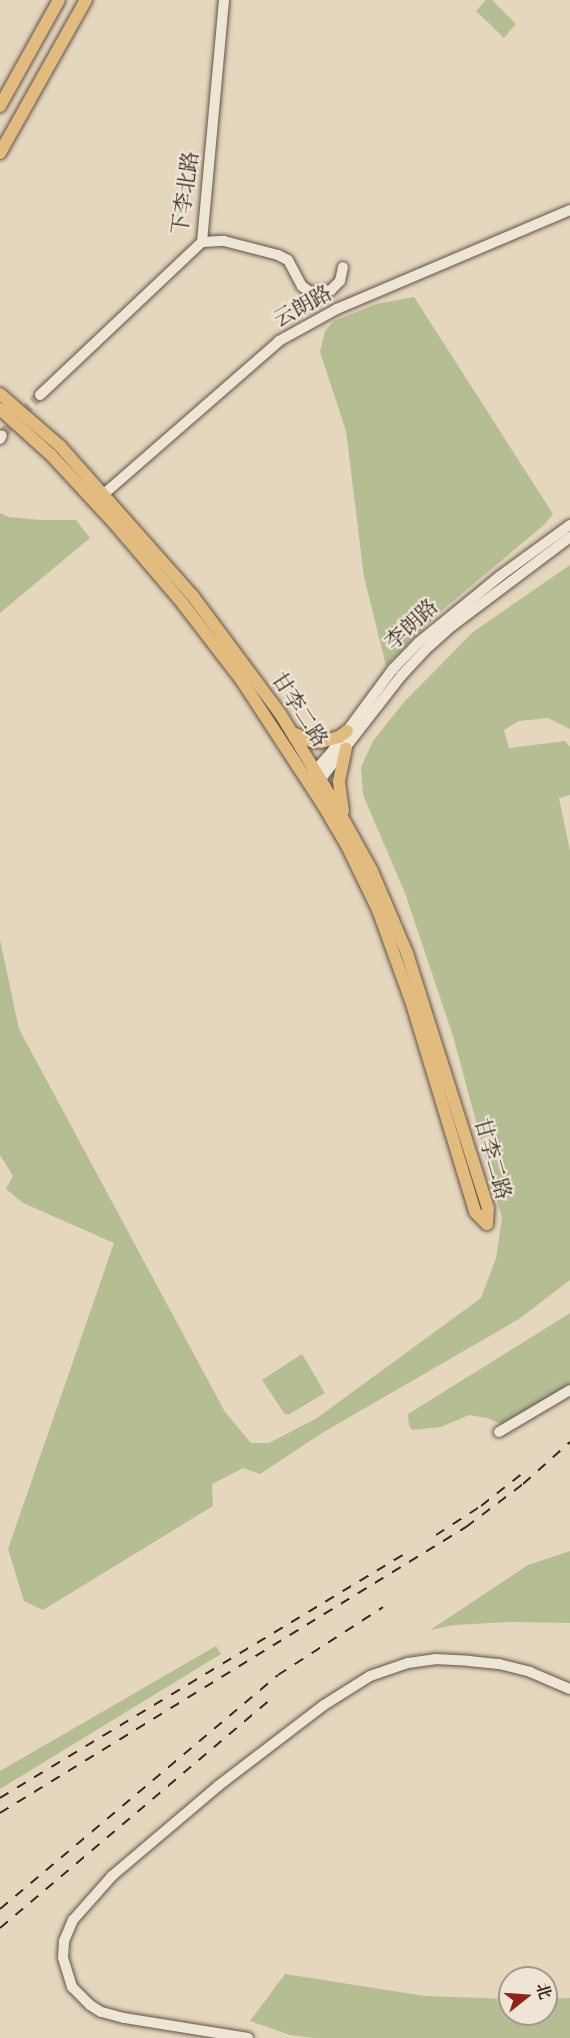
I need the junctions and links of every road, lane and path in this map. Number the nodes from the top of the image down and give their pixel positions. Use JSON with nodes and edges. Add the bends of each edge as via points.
{"nodes":[{"id":1,"x":59,"y":0,"type":"edge"},
{"id":2,"x":86,"y":0,"type":"edge"},
{"id":3,"x":224,"y":0,"type":"edge"},
{"id":4,"x":0,"y":106,"type":"edge"},
{"id":5,"x":0,"y":153,"type":"edge"},
{"id":6,"x":570,"y":210,"type":"edge"},
{"id":7,"x":202,"y":242,"type":"junction"},
{"id":8,"x":343,"y":267,"type":"dead end"},
{"id":9,"x":0,"y":394,"type":"edge"},
{"id":10,"x":40,"y":395,"type":"tunnel mouth"},
{"id":11,"x":0,"y":409,"type":"edge"},
{"id":12,"x":99,"y":498,"type":"junction"},
{"id":13,"x":570,"y":525,"type":"edge"},
{"id":14,"x":570,"y":537,"type":"edge"},
{"id":15,"x":290,"y":731,"type":"junction"},
{"id":16,"x":347,"y":731,"type":"junction"},
{"id":17,"x":346,"y":749,"type":"junction"},
{"id":18,"x":313,"y":779,"type":"junction"},
{"id":19,"x":348,"y":826,"type":"junction"},
{"id":20,"x":570,"y":1390,"type":"edge"},
{"id":21,"x":499,"y":1432,"type":"dead end"},
{"id":22,"x":570,"y":1689,"type":"edge"},
{"id":23,"x":248,"y":2038,"type":"edge"}],
"edges":[{"from":1,"to":4,"type":"main road"},
{"from":2,"to":5,"type":"main road"},
{"from":3,"to":7,"type":"street","name":"下李北路"},
{"from":6,"to":12,"type":"street","name":"云朗路","via":[[337,309],[279,341]]},
{"from":7,"to":8,"type":"street","via":[[224,241],[278,255],[288,260],[302,286],[310,292],[331,290],[340,281]]},
{"from":7,"to":10,"type":"street","name":"下李北路"},
{"from":9,"to":12,"type":"main road","name":"甘李二路","via":[[38,425]]},
{"from":11,"to":12,"type":"main road","name":"甘李二路"},
{"from":12,"to":15,"type":"main road","name":"甘李二路","via":[[221,631]]},
{"from":12,"to":18,"type":"main road","name":"甘李二路","via":[[211,639]]},
{"from":13,"to":16,"type":"street","name":"李朗路","via":[[419,642],[393,669]]},
{"from":14,"to":17,"type":"street","name":"李朗路","via":[[425,650]]},
{"from":15,"to":16,"type":"main road","via":[[321,741]]},
{"from":15,"to":18,"type":"main road","name":"甘李二路"},
{"from":16,"to":18,"type":"street","name":"李朗路"},
{"from":17,"to":18,"type":"street","name":"李朗路"},
{"from":17,"to":19,"type":"main road","via":[[339,780]]},
{"from":18,"to":19,"type":"main road","name":"甘李二路"},
{"from":18,"to":19,"type":"main road","name":"甘李二路","via":[[378,910],[412,1004],[475,1212],[487,1224],[488,1208],[424,1001],[389,906]]},
{"from":20,"to":21,"type":"street"},
{"from":22,"to":23,"type":"street","via":[[530,1672],[469,1660],[408,1663],[370,1676],[324,1705],[218,1786],[112,1876],[73,1920],[64,1941],[63,1957],[72,1987],[90,2005],[124,2018]]}]}
